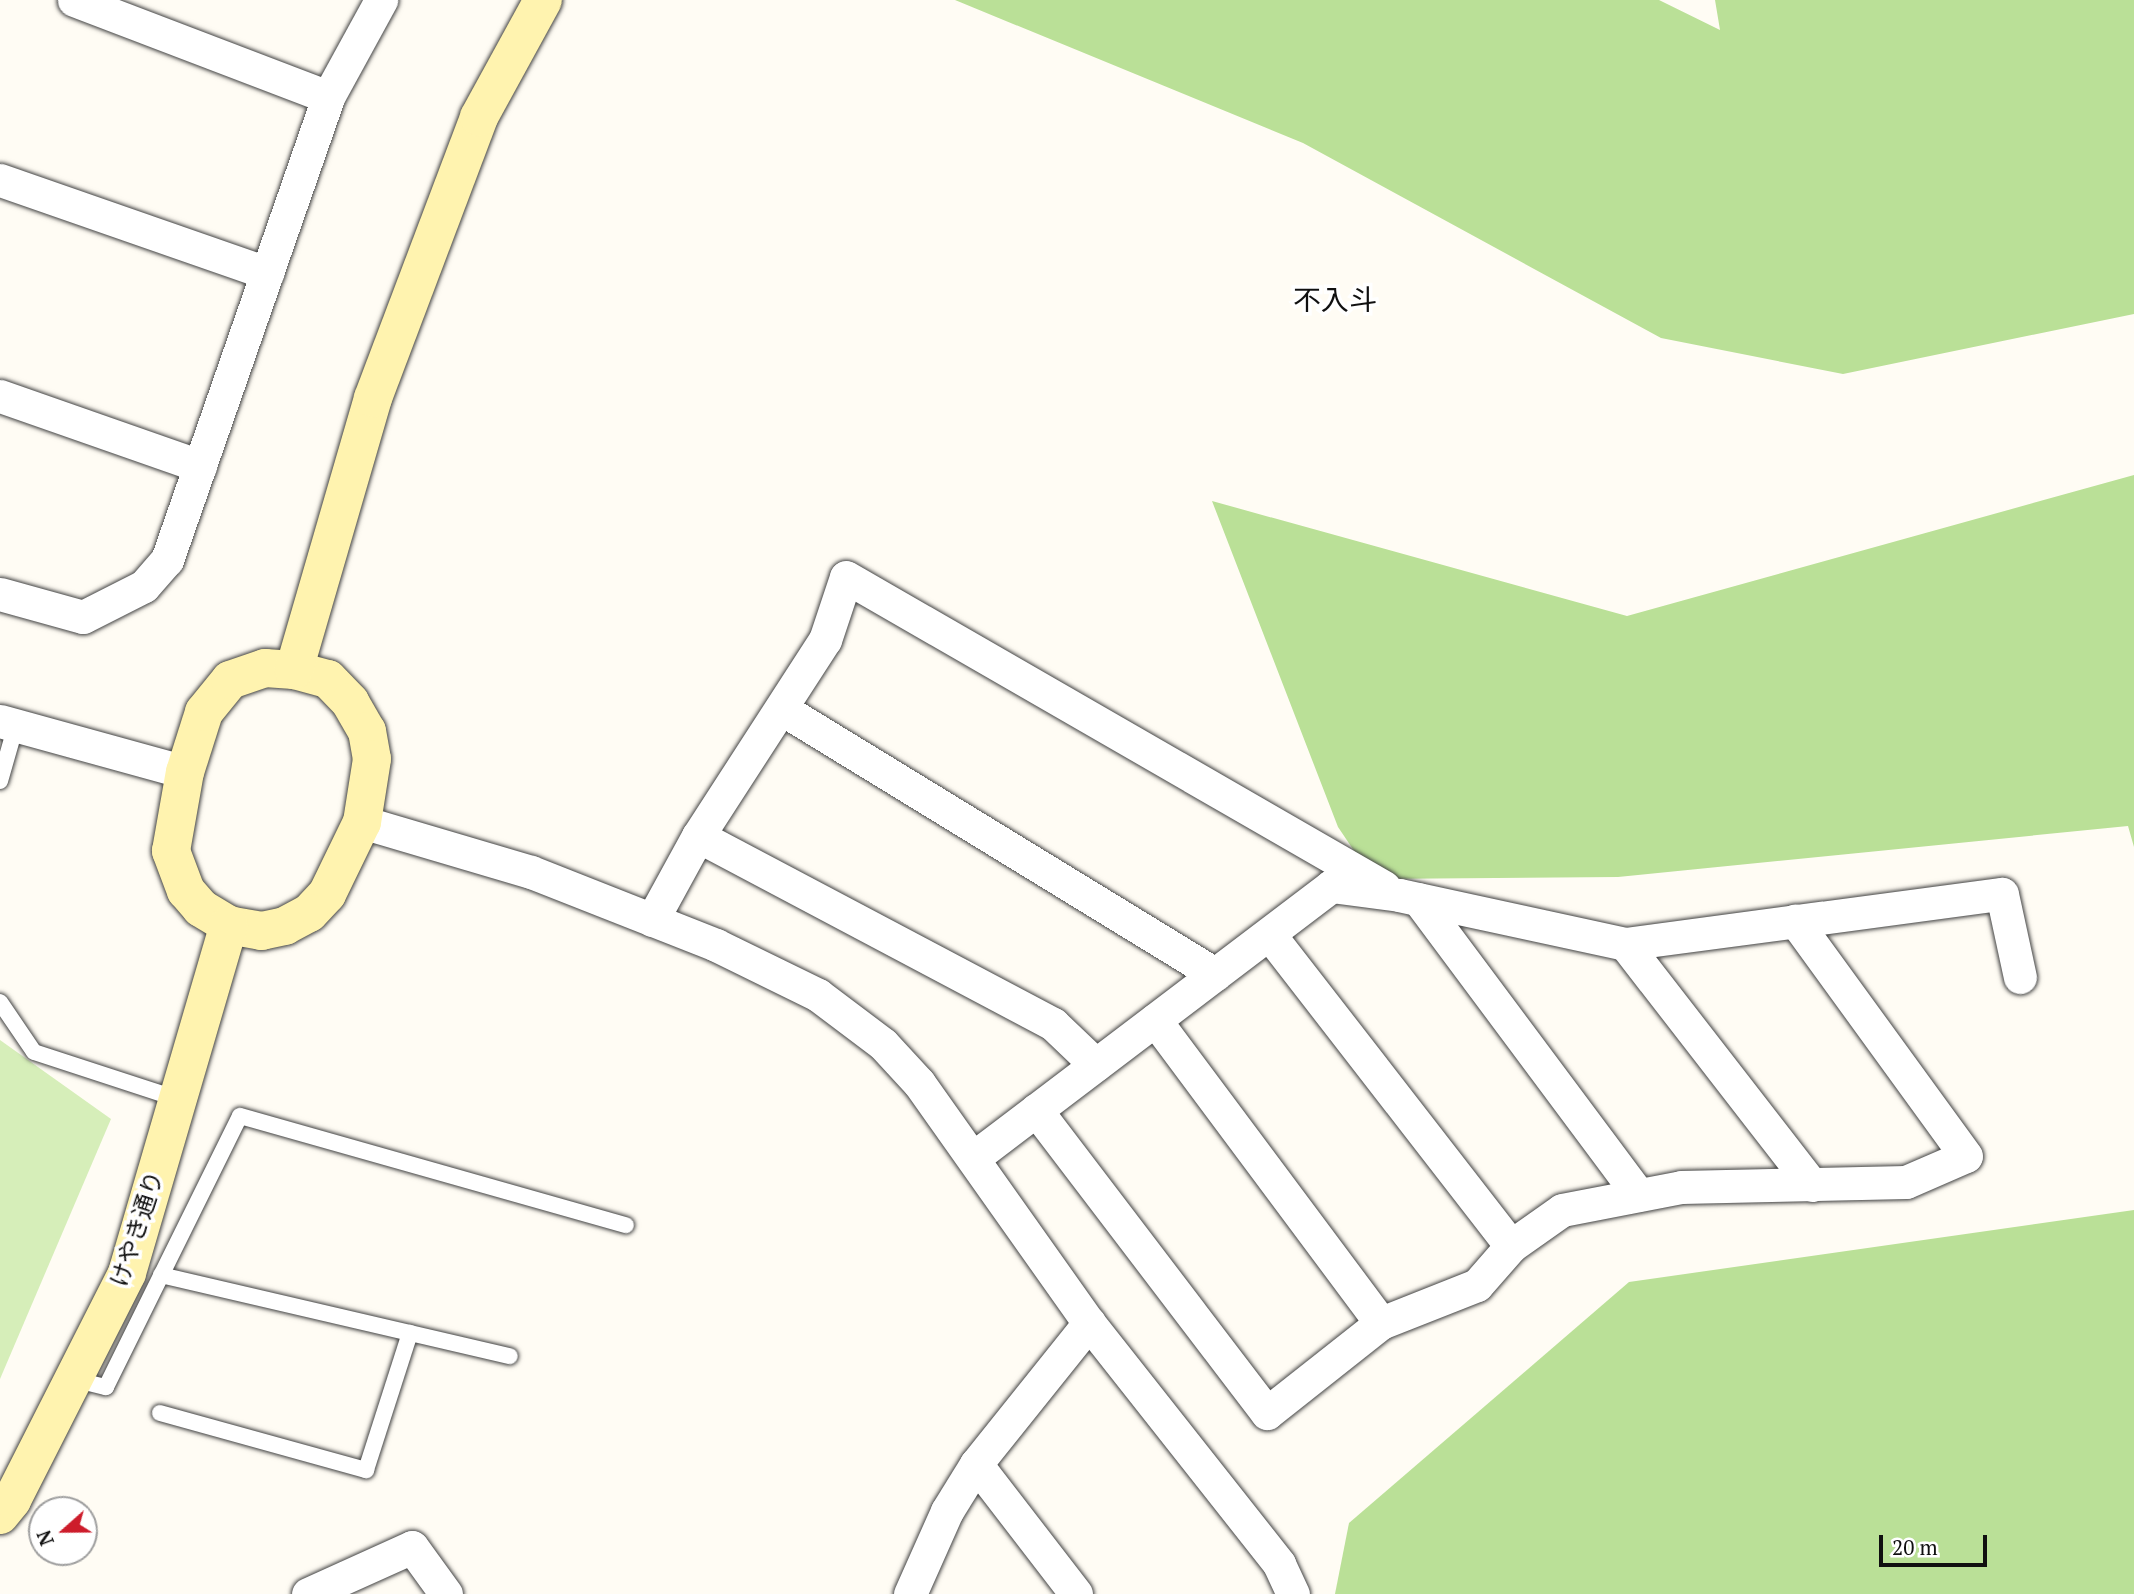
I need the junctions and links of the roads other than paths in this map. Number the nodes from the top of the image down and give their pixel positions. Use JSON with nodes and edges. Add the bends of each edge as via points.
{"nodes":[{"id":1,"x":381,"y":0,"type":"edge"},
{"id":2,"x":543,"y":0,"type":"edge"},
{"id":3,"x":82,"y":1,"type":"edge"},
{"id":4,"x":328,"y":97,"type":"junction"},
{"id":5,"x":0,"y":180,"type":"edge"},
{"id":6,"x":267,"y":273,"type":"junction"},
{"id":7,"x":0,"y":396,"type":"edge"},
{"id":8,"x":200,"y":466,"type":"junction"},
{"id":9,"x":0,"y":594,"type":"edge"},
{"id":10,"x":294,"y":670,"type":"junction"},
{"id":11,"x":782,"y":709,"type":"junction"},
{"id":12,"x":8,"y":723,"type":"edge"},
{"id":13,"x":186,"y":772,"type":"junction"},
{"id":14,"x":0,"y":781,"type":"edge"},
{"id":15,"x":362,"y":822,"type":"junction"},
{"id":16,"x":698,"y":836,"type":"junction"},
{"id":17,"x":1409,"y":897,"type":"junction"},
{"id":18,"x":652,"y":920,"type":"junction"},
{"id":19,"x":1795,"y":921,"type":"junction"},
{"id":20,"x":229,"y":925,"type":"junction"},
{"id":21,"x":1269,"y":934,"type":"junction"},
{"id":22,"x":1625,"y":944,"type":"junction"},
{"id":23,"x":1215,"y":974,"type":"junction"},
{"id":24,"x":2020,"y":977,"type":"dead end"},
{"id":25,"x":0,"y":1002,"type":"edge"},
{"id":26,"x":1154,"y":1020,"type":"junction"},
{"id":27,"x":1096,"y":1065,"type":"junction"},
{"id":28,"x":178,"y":1099,"type":"junction"},
{"id":29,"x":1036,"y":1110,"type":"junction"},
{"id":30,"x":973,"y":1158,"type":"junction"},
{"id":31,"x":1812,"y":1185,"type":"junction"},
{"id":32,"x":1639,"y":1195,"type":"junction"},
{"id":33,"x":626,"y":1225,"type":"dead end"},
{"id":34,"x":1511,"y":1246,"type":"junction"},
{"id":35,"x":162,"y":1275,"type":"junction"},
{"id":36,"x":1089,"y":1323,"type":"junction"},
{"id":37,"x":1381,"y":1324,"type":"junction"},
{"id":38,"x":410,"y":1333,"type":"junction"},
{"id":39,"x":510,"y":1356,"type":"dead end"},
{"id":40,"x":73,"y":1379,"type":"junction"},
{"id":41,"x":160,"y":1413,"type":"dead end"},
{"id":42,"x":976,"y":1464,"type":"junction"},
{"id":43,"x":0,"y":1515,"type":"edge"},
{"id":44,"x":308,"y":1594,"type":"edge"},
{"id":45,"x":446,"y":1594,"type":"edge"},
{"id":46,"x":910,"y":1594,"type":"edge"},
{"id":47,"x":1076,"y":1594,"type":"edge"},
{"id":48,"x":1293,"y":1594,"type":"edge"}],
"edges":[{"from":1,"to":4,"type":"street"},
{"from":2,"to":10,"type":"street","via":[[479,117],[373,398]]},
{"from":3,"to":4,"type":"street"},
{"from":4,"to":6,"type":"street"},
{"from":5,"to":6,"type":"street"},
{"from":6,"to":8,"type":"street"},
{"from":7,"to":8,"type":"street"},
{"from":8,"to":9,"type":"street","via":[[167,560],[144,586],[83,617]]},
{"from":10,"to":13,"type":"street","via":[[265,668],[230,680],[204,712]]},
{"from":10,"to":15,"type":"street","via":[[328,679],[350,702],[367,731],[372,759]]},
{"from":11,"to":16,"type":"street"},
{"from":11,"to":17,"type":"street","via":[[825,640],[846,577]]},
{"from":11,"to":23,"type":"street"},
{"from":12,"to":13,"type":"street"},
{"from":12,"to":14,"type":"lane"},
{"from":13,"to":20,"type":"street","via":[[171,851],[177,873],[201,908]]},
{"from":15,"to":18,"type":"street","via":[[531,872]]},
{"from":15,"to":20,"type":"street","via":[[340,873],[309,913],[285,926],[262,931]]},
{"from":16,"to":18,"type":"street"},
{"from":16,"to":27,"type":"street","via":[[1053,1024]]},
{"from":17,"to":21,"type":"street","via":[[1331,886]]},
{"from":17,"to":22,"type":"street"},
{"from":17,"to":32,"type":"street"},
{"from":18,"to":30,"type":"street","via":[[781,974],[850,1017],[904,1064]]},
{"from":19,"to":22,"type":"street"},
{"from":19,"to":24,"type":"street","via":[[2002,894]]},
{"from":19,"to":31,"type":"street","via":[[1966,1156],[1906,1182]]},
{"from":20,"to":28,"type":"street","name":"けやき通り"},
{"from":21,"to":23,"type":"street"},
{"from":21,"to":34,"type":"street"},
{"from":22,"to":31,"type":"street"},
{"from":23,"to":26,"type":"street"},
{"from":25,"to":28,"type":"lane","via":[[34,1052]]},
{"from":26,"to":27,"type":"street"},
{"from":26,"to":37,"type":"street"},
{"from":27,"to":29,"type":"street"},
{"from":28,"to":40,"type":"street","name":"けやき通り","via":[[127,1272]]},
{"from":29,"to":30,"type":"street"},
{"from":29,"to":37,"type":"street","via":[[1267,1413]]},
{"from":30,"to":36,"type":"street"},
{"from":31,"to":32,"type":"street","via":[[1681,1187]]},
{"from":32,"to":34,"type":"street","via":[[1562,1210]]},
{"from":33,"to":35,"type":"lane","via":[[240,1116]]},
{"from":34,"to":37,"type":"street","via":[[1476,1285]]},
{"from":35,"to":38,"type":"lane"},
{"from":35,"to":40,"type":"lane","via":[[106,1387]]},
{"from":36,"to":42,"type":"street"},
{"from":36,"to":48,"type":"street","via":[[1279,1564]]},
{"from":38,"to":39,"type":"lane"},
{"from":38,"to":41,"type":"lane","via":[[366,1470]]},
{"from":40,"to":43,"type":"street","name":"けやき通り"},
{"from":42,"to":46,"type":"street","via":[[947,1511]]},
{"from":42,"to":47,"type":"street"},
{"from":44,"to":45,"type":"street","via":[[412,1547]]}]}
